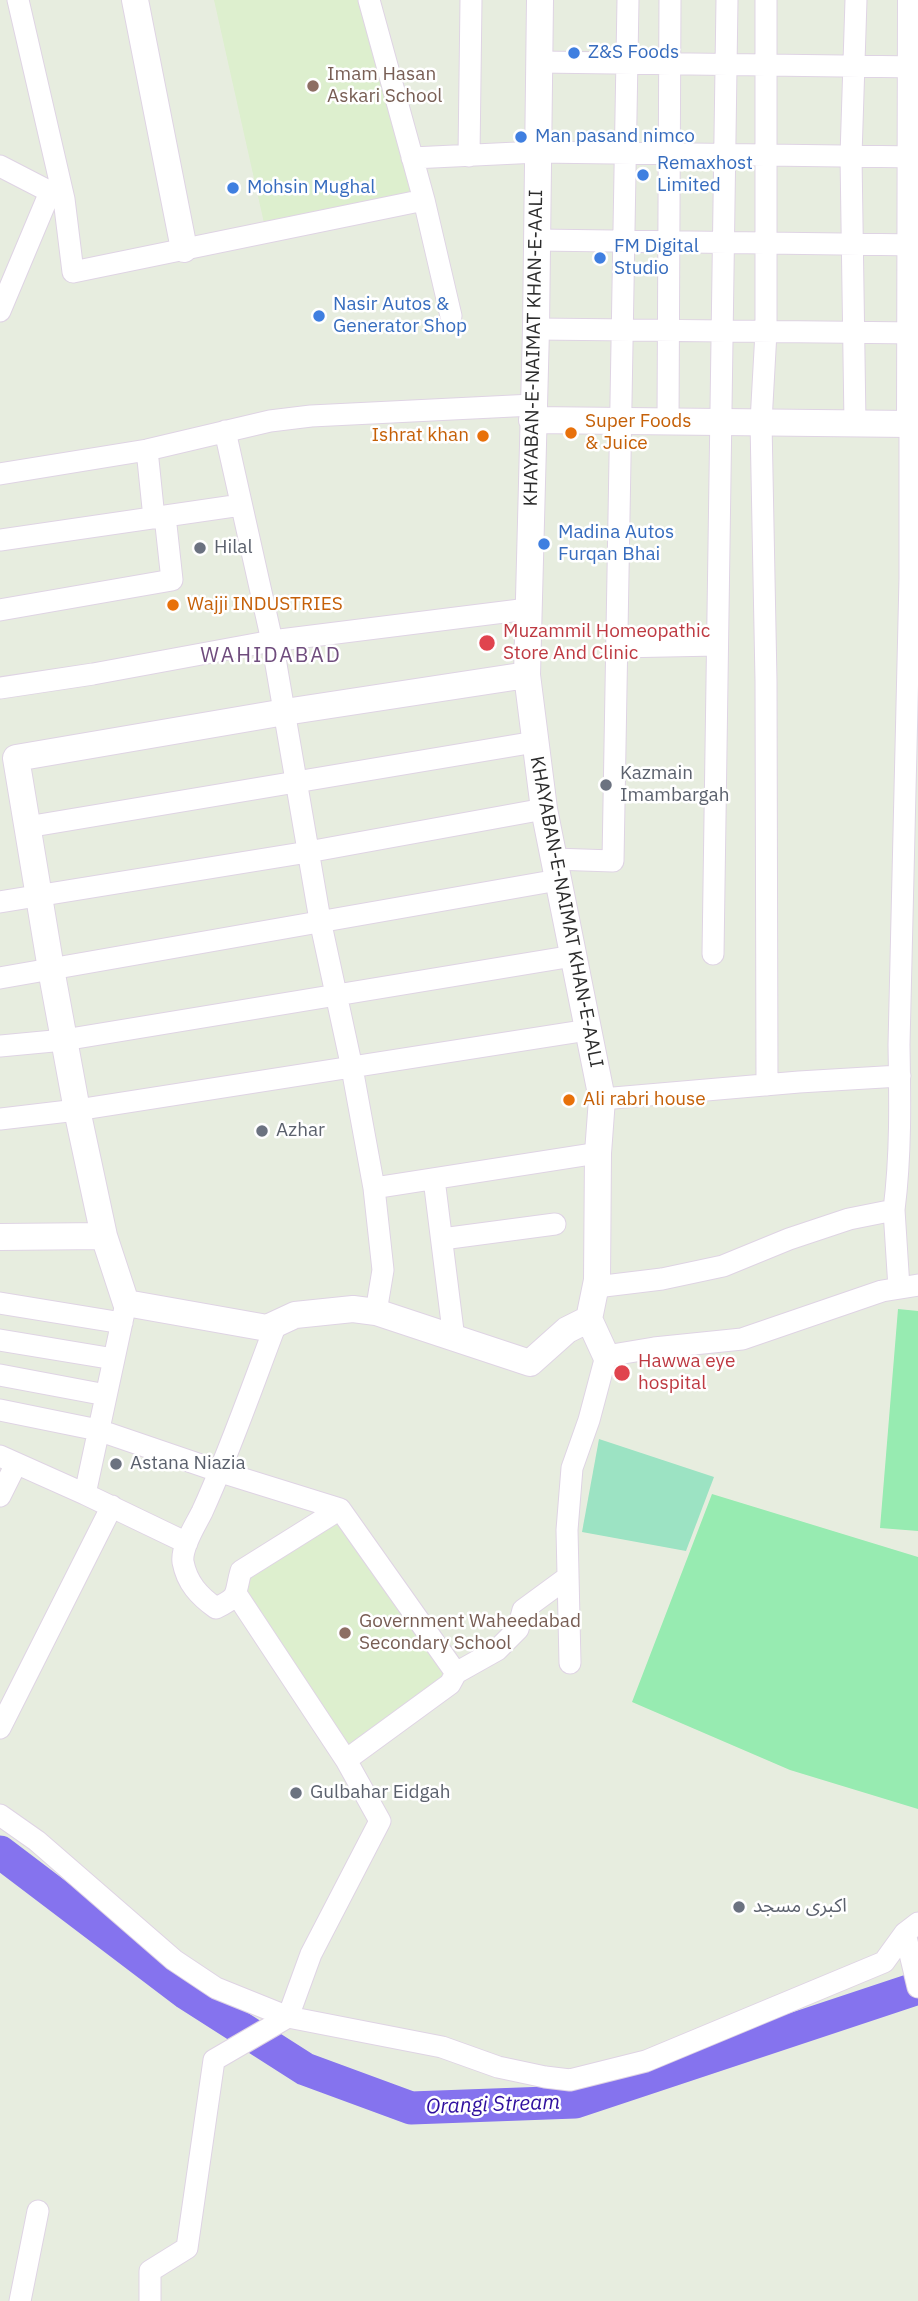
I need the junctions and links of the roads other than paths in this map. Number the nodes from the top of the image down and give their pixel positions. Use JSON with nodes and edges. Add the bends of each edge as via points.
{"nodes":[{"id":1,"x":135,"y":0,"type":"edge"},
{"id":2,"x":369,"y":0,"type":"edge"},
{"id":3,"x":471,"y":0,"type":"edge"},
{"id":4,"x":540,"y":0,"type":"edge"},
{"id":5,"x":628,"y":0,"type":"edge"},
{"id":6,"x":670,"y":0,"type":"edge"},
{"id":7,"x":727,"y":0,"type":"edge"},
{"id":8,"x":766,"y":0,"type":"edge"},
{"id":9,"x":856,"y":0,"type":"edge"},
{"id":10,"x":911,"y":0,"type":"edge"},
{"id":11,"x":14,"y":3,"type":"edge"},
{"id":12,"x":539,"y":62,"type":"junction"},
{"id":13,"x":627,"y":64,"type":"junction"},
{"id":14,"x":672,"y":64,"type":"junction"},
{"id":15,"x":726,"y":65,"type":"junction"},
{"id":16,"x":765,"y":65,"type":"junction"},
{"id":17,"x":852,"y":66,"type":"junction"},
{"id":18,"x":915,"y":67,"type":"edge"},
{"id":19,"x":538,"y":152,"type":"junction"},
{"id":20,"x":625,"y":153,"type":"junction"},
{"id":21,"x":669,"y":154,"type":"junction"},
{"id":22,"x":724,"y":155,"type":"junction"},
{"id":23,"x":766,"y":155,"type":"junction"},
{"id":24,"x":469,"y":156,"type":"junction"},
{"id":25,"x":851,"y":156,"type":"junction"},
{"id":26,"x":915,"y":157,"type":"edge"},
{"id":27,"x":412,"y":158,"type":"junction"},
{"id":28,"x":0,"y":166,"type":"edge"},
{"id":29,"x":57,"y":196,"type":"junction"},
{"id":30,"x":424,"y":200,"type":"junction"},
{"id":31,"x":537,"y":240,"type":"junction"},
{"id":32,"x":624,"y":241,"type":"junction"},
{"id":33,"x":670,"y":242,"type":"junction"},
{"id":34,"x":723,"y":242,"type":"junction"},
{"id":35,"x":766,"y":243,"type":"junction"},
{"id":36,"x":853,"y":244,"type":"junction"},
{"id":37,"x":914,"y":244,"type":"edge"},
{"id":38,"x":184,"y":249,"type":"junction"},
{"id":39,"x":1,"y":305,"type":"edge"},
{"id":40,"x":451,"y":316,"type":"dead end"},
{"id":41,"x":536,"y":329,"type":"junction"},
{"id":42,"x":622,"y":330,"type":"junction"},
{"id":43,"x":668,"y":331,"type":"junction"},
{"id":44,"x":722,"y":331,"type":"junction"},
{"id":45,"x":766,"y":332,"type":"junction"},
{"id":46,"x":854,"y":332,"type":"junction"},
{"id":47,"x":914,"y":333,"type":"edge"},
{"id":48,"x":533,"y":413,"type":"junction"},
{"id":49,"x":621,"y":421,"type":"junction"},
{"id":50,"x":668,"y":422,"type":"junction"},
{"id":51,"x":720,"y":422,"type":"junction"},
{"id":52,"x":761,"y":422,"type":"junction"},
{"id":53,"x":855,"y":424,"type":"junction"},
{"id":54,"x":914,"y":424,"type":"edge"},
{"id":55,"x":225,"y":430,"type":"junction"},
{"id":56,"x":147,"y":450,"type":"junction"},
{"id":57,"x":0,"y":474,"type":"edge"},
{"id":58,"x":241,"y":505,"type":"junction"},
{"id":59,"x":159,"y":517,"type":"junction"},
{"id":60,"x":0,"y":540,"type":"edge"},
{"id":61,"x":528,"y":609,"type":"junction"},
{"id":62,"x":0,"y":610,"type":"edge"},
{"id":63,"x":272,"y":641,"type":"junction"},
{"id":64,"x":717,"y":645,"type":"junction"},
{"id":65,"x":617,"y":647,"type":"junction"},
{"id":66,"x":527,"y":676,"type":"junction"},
{"id":67,"x":0,"y":688,"type":"edge"},
{"id":68,"x":285,"y":712,"type":"junction"},
{"id":69,"x":535,"y":741,"type":"junction"},
{"id":70,"x":297,"y":782,"type":"junction"},
{"id":71,"x":544,"y":809,"type":"junction"},
{"id":72,"x":27,"y":827,"type":"junction"},
{"id":73,"x":308,"y":852,"type":"junction"},
{"id":74,"x":556,"y":869,"type":"junction"},
{"id":75,"x":38,"y":896,"type":"junction"},
{"id":76,"x":0,"y":902,"type":"edge"},
{"id":77,"x":320,"y":920,"type":"junction"},
{"id":78,"x":713,"y":954,"type":"dead end"},
{"id":79,"x":573,"y":956,"type":"junction"},
{"id":80,"x":51,"y":969,"type":"junction"},
{"id":81,"x":0,"y":978,"type":"edge"},
{"id":82,"x":336,"y":993,"type":"junction"},
{"id":83,"x":587,"y":1030,"type":"junction"},
{"id":84,"x":64,"y":1040,"type":"junction"},
{"id":85,"x":0,"y":1046,"type":"edge"},
{"id":86,"x":352,"y":1068,"type":"junction"},
{"id":87,"x":767,"y":1084,"type":"junction"},
{"id":88,"x":906,"y":1089,"type":"edge"},
{"id":89,"x":602,"y":1099,"type":"junction"},
{"id":90,"x":77,"y":1110,"type":"junction"},
{"id":91,"x":0,"y":1119,"type":"edge"},
{"id":92,"x":598,"y":1153,"type":"junction"},
{"id":93,"x":435,"y":1179,"type":"junction"},
{"id":94,"x":374,"y":1188,"type":"junction"},
{"id":95,"x":894,"y":1210,"type":"junction"},
{"id":96,"x":555,"y":1224,"type":"dead end"},
{"id":97,"x":104,"y":1236,"type":"junction"},
{"id":98,"x":0,"y":1237,"type":"edge"},
{"id":99,"x":442,"y":1239,"type":"junction"},
{"id":100,"x":909,"y":1286,"type":"edge"},
{"id":101,"x":596,"y":1287,"type":"junction"},
{"id":102,"x":0,"y":1303,"type":"edge"},
{"id":103,"x":376,"y":1312,"type":"junction"},
{"id":104,"x":124,"y":1313,"type":"junction"},
{"id":105,"x":589,"y":1319,"type":"junction"},
{"id":106,"x":276,"y":1324,"type":"junction"},
{"id":107,"x":454,"y":1339,"type":"junction"},
{"id":108,"x":0,"y":1340,"type":"edge"},
{"id":109,"x":606,"y":1356,"type":"junction"},
{"id":110,"x":114,"y":1359,"type":"junction"},
{"id":111,"x":0,"y":1375,"type":"edge"},
{"id":112,"x":106,"y":1395,"type":"junction"},
{"id":113,"x":0,"y":1410,"type":"edge"},
{"id":114,"x":98,"y":1430,"type":"junction"},
{"id":115,"x":8,"y":1460,"type":"edge"},
{"id":116,"x":220,"y":1472,"type":"junction"},
{"id":117,"x":85,"y":1494,"type":"junction"},
{"id":118,"x":0,"y":1496,"type":"edge"},
{"id":119,"x":112,"y":1506,"type":"junction"},
{"id":120,"x":340,"y":1509,"type":"junction"},
{"id":121,"x":187,"y":1543,"type":"junction"},
{"id":122,"x":568,"y":1577,"type":"junction"},
{"id":123,"x":237,"y":1595,"type":"junction"},
{"id":124,"x":570,"y":1663,"type":"dead end"},
{"id":125,"x":456,"y":1673,"type":"junction"},
{"id":126,"x":1,"y":1724,"type":"edge"},
{"id":127,"x":346,"y":1760,"type":"junction"},
{"id":128,"x":0,"y":1815,"type":"edge"},
{"id":129,"x":912,"y":1928,"type":"edge"},
{"id":130,"x":884,"y":1962,"type":"junction"},
{"id":131,"x":915,"y":1962,"type":"edge"},
{"id":132,"x":918,"y":1987,"type":"edge"},
{"id":133,"x":288,"y":2017,"type":"junction"},
{"id":134,"x":38,"y":2211,"type":"dead end"},
{"id":135,"x":20,"y":2301,"type":"edge"},
{"id":136,"x":150,"y":2301,"type":"edge"}],
"edges":[{"from":1,"to":38,"type":"street"},
{"from":2,"to":27,"type":"street"},
{"from":3,"to":24,"type":"street"},
{"from":4,"to":12,"type":"street","name":"KHAYABAN-E-NAIMAT KHAN-E-AALI"},
{"from":5,"to":13,"type":"street"},
{"from":6,"to":14,"type":"street"},
{"from":7,"to":15,"type":"street"},
{"from":8,"to":16,"type":"street"},
{"from":9,"to":17,"type":"street"},
{"from":10,"to":18,"type":"street"},
{"from":11,"to":29,"type":"street"},
{"from":12,"to":13,"type":"street"},
{"from":12,"to":19,"type":"street","name":"KHAYABAN-E-NAIMAT KHAN-E-AALI"},
{"from":13,"to":14,"type":"street"},
{"from":13,"to":20,"type":"street"},
{"from":14,"to":15,"type":"street"},
{"from":14,"to":21,"type":"street"},
{"from":15,"to":16,"type":"street"},
{"from":15,"to":22,"type":"street"},
{"from":16,"to":17,"type":"street"},
{"from":16,"to":23,"type":"street"},
{"from":17,"to":18,"type":"street"},
{"from":17,"to":25,"type":"street"},
{"from":18,"to":26,"type":"street"},
{"from":19,"to":20,"type":"street"},
{"from":19,"to":24,"type":"street"},
{"from":19,"to":31,"type":"street","name":"KHAYABAN-E-NAIMAT KHAN-E-AALI"},
{"from":20,"to":21,"type":"street"},
{"from":20,"to":32,"type":"street"},
{"from":21,"to":22,"type":"street"},
{"from":21,"to":33,"type":"street"},
{"from":22,"to":23,"type":"street"},
{"from":22,"to":34,"type":"street"},
{"from":23,"to":25,"type":"street"},
{"from":23,"to":35,"type":"street"},
{"from":24,"to":27,"type":"street"},
{"from":25,"to":26,"type":"street"},
{"from":25,"to":36,"type":"street"},
{"from":26,"to":37,"type":"street"},
{"from":27,"to":30,"type":"street"},
{"from":28,"to":29,"type":"street"},
{"from":29,"to":38,"type":"street","via":[[73,272]]},
{"from":29,"to":39,"type":"street"},
{"from":30,"to":38,"type":"street"},
{"from":30,"to":40,"type":"street"},
{"from":31,"to":32,"type":"street"},
{"from":31,"to":41,"type":"street","name":"KHAYABAN-E-NAIMAT KHAN-E-AALI"},
{"from":32,"to":33,"type":"street"},
{"from":32,"to":42,"type":"street"},
{"from":33,"to":34,"type":"street"},
{"from":33,"to":43,"type":"street"},
{"from":34,"to":35,"type":"street"},
{"from":34,"to":44,"type":"street"},
{"from":35,"to":36,"type":"street"},
{"from":35,"to":45,"type":"street"},
{"from":36,"to":37,"type":"street"},
{"from":36,"to":46,"type":"street"},
{"from":37,"to":47,"type":"street"},
{"from":41,"to":42,"type":"street"},
{"from":41,"to":48,"type":"street","name":"KHAYABAN-E-NAIMAT KHAN-E-AALI"},
{"from":42,"to":43,"type":"street"},
{"from":42,"to":49,"type":"street"},
{"from":43,"to":44,"type":"street"},
{"from":43,"to":50,"type":"street"},
{"from":44,"to":45,"type":"street"},
{"from":44,"to":51,"type":"street"},
{"from":45,"to":46,"type":"street"},
{"from":45,"to":52,"type":"street"},
{"from":46,"to":47,"type":"street"},
{"from":46,"to":53,"type":"street"},
{"from":47,"to":54,"type":"street"},
{"from":48,"to":49,"type":"street"},
{"from":48,"to":55,"type":"street","via":[[311,416]]},
{"from":48,"to":61,"type":"street","name":"KHAYABAN-E-NAIMAT KHAN-E-AALI"},
{"from":49,"to":50,"type":"street"},
{"from":49,"to":65,"type":"street"},
{"from":50,"to":51,"type":"street"},
{"from":51,"to":52,"type":"street"},
{"from":51,"to":64,"type":"street"},
{"from":52,"to":53,"type":"street"},
{"from":52,"to":87,"type":"street"},
{"from":53,"to":54,"type":"street"},
{"from":54,"to":88,"type":"street"},
{"from":55,"to":56,"type":"street"},
{"from":55,"to":58,"type":"street"},
{"from":56,"to":57,"type":"street"},
{"from":56,"to":59,"type":"street"},
{"from":58,"to":59,"type":"street"},
{"from":58,"to":63,"type":"street"},
{"from":59,"to":60,"type":"street"},
{"from":59,"to":62,"type":"street","via":[[172,580]]},
{"from":61,"to":63,"type":"street"},
{"from":61,"to":66,"type":"street","name":"KHAYABAN-E-NAIMAT KHAN-E-AALI"},
{"from":63,"to":67,"type":"street"},
{"from":63,"to":68,"type":"street"},
{"from":64,"to":65,"type":"street"},
{"from":64,"to":78,"type":"street"},
{"from":65,"to":74,"type":"street","via":[[613,861]]},
{"from":66,"to":68,"type":"street"},
{"from":66,"to":69,"type":"street","name":"KHAYABAN-E-NAIMAT KHAN-E-AALI"},
{"from":68,"to":70,"type":"street"},
{"from":68,"to":72,"type":"street","via":[[16,758]]},
{"from":69,"to":70,"type":"street"},
{"from":69,"to":71,"type":"street","name":"KHAYABAN-E-NAIMAT KHAN-E-AALI"},
{"from":70,"to":72,"type":"street"},
{"from":70,"to":73,"type":"street"},
{"from":71,"to":73,"type":"street"},
{"from":71,"to":74,"type":"street","name":"KHAYABAN-E-NAIMAT KHAN-E-AALI"},
{"from":72,"to":75,"type":"street"},
{"from":73,"to":75,"type":"street"},
{"from":73,"to":77,"type":"street"},
{"from":74,"to":77,"type":"street"},
{"from":74,"to":79,"type":"street","name":"KHAYABAN-E-NAIMAT KHAN-E-AALI"},
{"from":75,"to":76,"type":"street"},
{"from":75,"to":80,"type":"street"},
{"from":77,"to":80,"type":"street"},
{"from":77,"to":82,"type":"street"},
{"from":79,"to":82,"type":"street"},
{"from":79,"to":83,"type":"street","name":"KHAYABAN-E-NAIMAT KHAN-E-AALI"},
{"from":80,"to":81,"type":"street"},
{"from":80,"to":84,"type":"street"},
{"from":82,"to":84,"type":"street"},
{"from":82,"to":86,"type":"street"},
{"from":83,"to":86,"type":"street"},
{"from":83,"to":89,"type":"street","name":"KHAYABAN-E-NAIMAT KHAN-E-AALI"},
{"from":84,"to":85,"type":"street"},
{"from":84,"to":90,"type":"street"},
{"from":86,"to":90,"type":"street"},
{"from":86,"to":94,"type":"street"},
{"from":87,"to":88,"type":"street"},
{"from":87,"to":89,"type":"street"},
{"from":88,"to":95,"type":"street"},
{"from":89,"to":92,"type":"street","name":"KHAYABAN-E-NAIMAT KHAN-E-AALI"},
{"from":90,"to":91,"type":"street"},
{"from":90,"to":97,"type":"street"},
{"from":92,"to":93,"type":"street"},
{"from":92,"to":101,"type":"street","name":"KHAYABAN-E-NAIMAT KHAN-E-AALI"},
{"from":93,"to":94,"type":"street"},
{"from":93,"to":99,"type":"street"},
{"from":94,"to":103,"type":"street","via":[[383,1270]]},
{"from":95,"to":100,"type":"street"},
{"from":95,"to":101,"type":"street","via":[[849,1219],[723,1266]]},
{"from":96,"to":99,"type":"street"},
{"from":97,"to":98,"type":"street"},
{"from":97,"to":104,"type":"street"},
{"from":99,"to":107,"type":"street"},
{"from":100,"to":109,"type":"street","via":[[742,1339]]},
{"from":101,"to":105,"type":"street","name":"KHAYABAN-E-NAIMAT KHAN-E-AALI"},
{"from":102,"to":104,"type":"street"},
{"from":103,"to":106,"type":"street","via":[[353,1309],[295,1315]]},
{"from":103,"to":107,"type":"street"},
{"from":104,"to":106,"type":"street","via":[[267,1328]]},
{"from":104,"to":110,"type":"street"},
{"from":105,"to":107,"type":"street","via":[[567,1330],[530,1363]]},
{"from":105,"to":109,"type":"street"},
{"from":106,"to":116,"type":"street"},
{"from":108,"to":110,"type":"street"},
{"from":109,"to":122,"type":"street","via":[[572,1468]]},
{"from":110,"to":112,"type":"street"},
{"from":111,"to":112,"type":"street"},
{"from":112,"to":114,"type":"street"},
{"from":113,"to":114,"type":"street"},
{"from":114,"to":116,"type":"street"},
{"from":114,"to":117,"type":"street"},
{"from":115,"to":117,"type":"street"},
{"from":115,"to":118,"type":"street"},
{"from":116,"to":120,"type":"street"},
{"from":116,"to":121,"type":"street"},
{"from":117,"to":119,"type":"street"},
{"from":119,"to":121,"type":"street"},
{"from":119,"to":126,"type":"street"},
{"from":120,"to":123,"type":"street","via":[[241,1571]]},
{"from":120,"to":125,"type":"street"},
{"from":121,"to":123,"type":"street","via":[[183,1560],[197,1595],[216,1608]]},
{"from":122,"to":124,"type":"street"},
{"from":122,"to":125,"type":"street","via":[[523,1610],[518,1629],[497,1650]]},
{"from":123,"to":127,"type":"street"},
{"from":125,"to":127,"type":"street","via":[[450,1684]]},
{"from":127,"to":133,"type":"street","via":[[380,1821],[312,1954]]},
{"from":128,"to":133,"type":"street","via":[[37,1841],[174,1960],[216,1988]]},
{"from":129,"to":130,"type":"street"},
{"from":129,"to":131,"type":"street"},
{"from":130,"to":131,"type":"street"},
{"from":130,"to":133,"type":"street","via":[[646,2061],[570,2080],[498,2067],[442,2047]]},
{"from":131,"to":132,"type":"street"},
{"from":133,"to":136,"type":"street","via":[[214,2060],[187,2248],[150,2271]]},
{"from":134,"to":135,"type":"street"}]}
